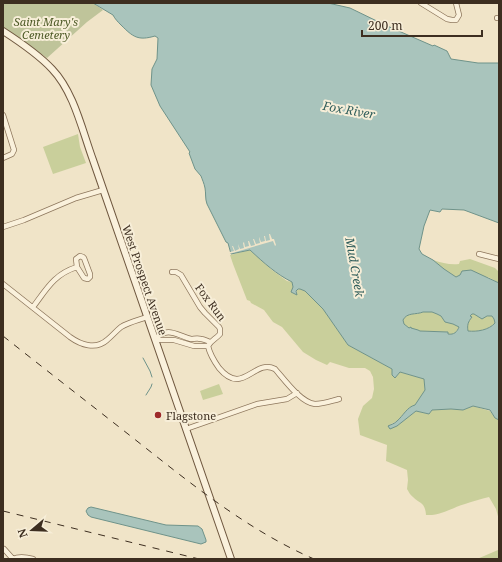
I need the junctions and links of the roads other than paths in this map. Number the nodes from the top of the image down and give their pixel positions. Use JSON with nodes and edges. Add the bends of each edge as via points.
{"nodes":[{"id":1,"x":421,"y":3,"type":"edge"},
{"id":2,"x":456,"y":3,"type":"edge"},
{"id":3,"x":3,"y":32,"type":"edge"},
{"id":4,"x":3,"y":115,"type":"edge"},
{"id":5,"x":3,"y":158,"type":"edge"},
{"id":6,"x":103,"y":190,"type":"junction"},
{"id":7,"x":3,"y":227,"type":"edge"},
{"id":8,"x":478,"y":254,"type":"dead end"},
{"id":9,"x":499,"y":259,"type":"edge"},
{"id":10,"x":77,"y":267,"type":"junction"},
{"id":11,"x":172,"y":272,"type":"dead end"},
{"id":12,"x":3,"y":284,"type":"edge"},
{"id":13,"x":33,"y":307,"type":"junction"},
{"id":14,"x":147,"y":317,"type":"junction"},
{"id":15,"x":155,"y":339,"type":"junction"},
{"id":16,"x":209,"y":344,"type":"junction"},
{"id":17,"x":297,"y":393,"type":"junction"},
{"id":18,"x":339,"y":399,"type":"dead end"},
{"id":19,"x":186,"y":429,"type":"junction"},
{"id":20,"x":4,"y":549,"type":"edge"},
{"id":21,"x":13,"y":559,"type":"edge"},
{"id":22,"x":33,"y":559,"type":"edge"},
{"id":23,"x":231,"y":559,"type":"edge"}],
"edges":[{"from":1,"to":2,"type":"street","via":[[449,20],[458,18]]},
{"from":3,"to":6,"type":"main road","name":"West Prospect Avenue","via":[[38,56],[65,86]]},
{"from":4,"to":5,"type":"street","via":[[14,150],[10,156]]},
{"from":6,"to":7,"type":"street"},
{"from":6,"to":14,"type":"main road","name":"West Prospect Avenue"},
{"from":8,"to":9,"type":"street"},
{"from":10,"to":10,"type":"street","via":[[84,278],[90,278],[83,257],[76,259]]},
{"from":10,"to":13,"type":"street","via":[[54,279]]},
{"from":11,"to":16,"type":"street","name":"Fox Run","via":[[181,275],[200,306],[219,327],[220,334]]},
{"from":12,"to":13,"type":"street"},
{"from":13,"to":14,"type":"street","via":[[77,342],[89,345],[104,342],[126,324]]},
{"from":14,"to":15,"type":"main road","name":"West Prospect Avenue"},
{"from":15,"to":16,"type":"street","via":[[174,340],[194,346]]},
{"from":15,"to":16,"type":"street","via":[[170,331]]},
{"from":15,"to":19,"type":"main road","name":"West Prospect Avenue"},
{"from":16,"to":17,"type":"street","via":[[213,360],[223,373],[233,379],[241,379],[262,368],[270,367],[275,369]]},
{"from":17,"to":18,"type":"street","via":[[315,404]]},
{"from":17,"to":19,"type":"street","via":[[287,399],[257,404]]},
{"from":19,"to":23,"type":"main road","name":"West Prospect Avenue"},
{"from":20,"to":21,"type":"street"},
{"from":21,"to":22,"type":"street"}]}
